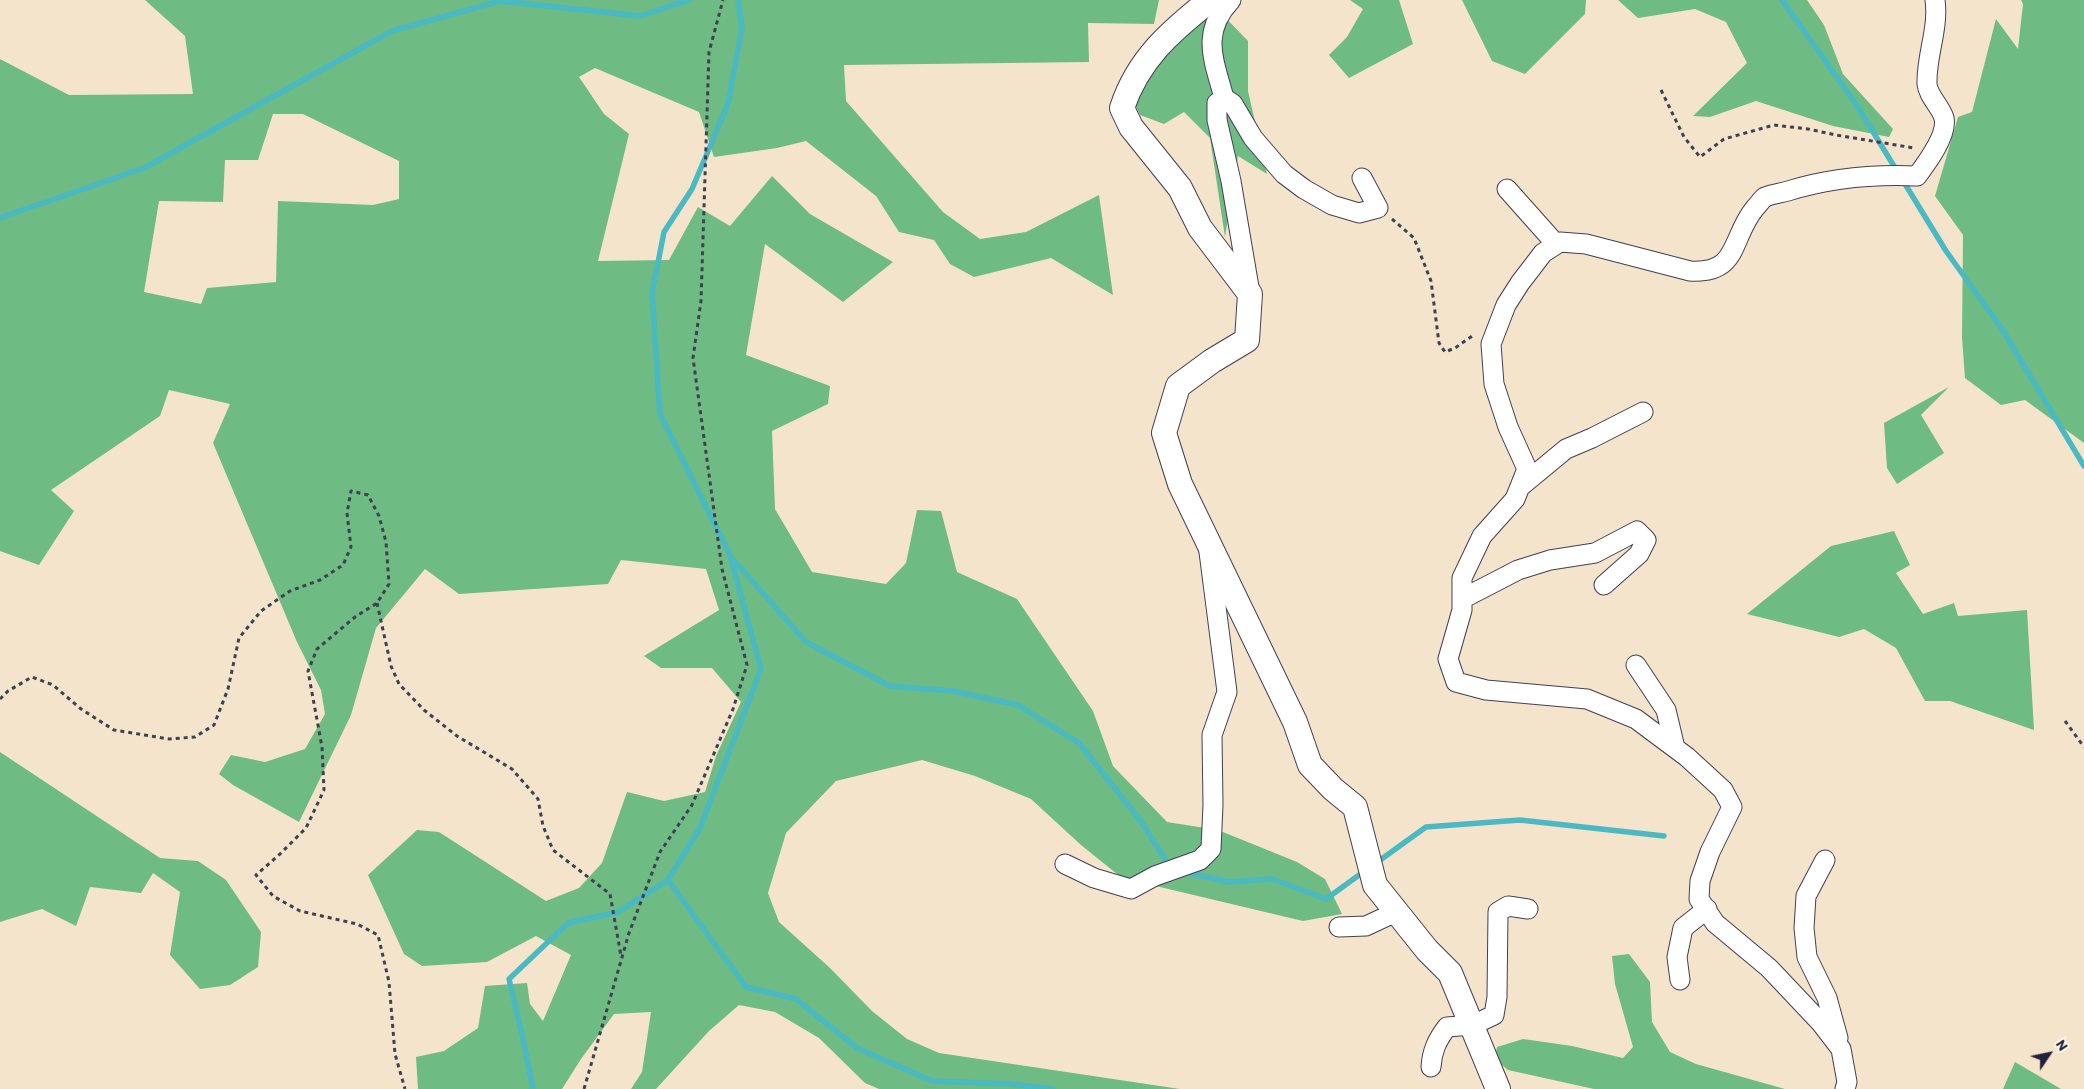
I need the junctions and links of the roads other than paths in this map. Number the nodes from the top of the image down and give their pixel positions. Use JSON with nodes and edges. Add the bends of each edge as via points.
{"nodes":[{"id":1,"x":1210,"y":0,"type":"edge"},
{"id":2,"x":1231,"y":0,"type":"edge"},
{"id":3,"x":1936,"y":0,"type":"edge"},
{"id":4,"x":1224,"y":98,"type":"junction"},
{"id":5,"x":1362,"y":178,"type":"dead end"},
{"id":6,"x":1507,"y":189,"type":"dead end"},
{"id":7,"x":1556,"y":244,"type":"junction"},
{"id":8,"x":1250,"y":294,"type":"junction"},
{"id":9,"x":1644,"y":412,"type":"dead end"},
{"id":10,"x":1519,"y":487,"type":"junction"},
{"id":11,"x":1207,"y":541,"type":"junction"},
{"id":12,"x":1604,"y":585,"type":"dead end"},
{"id":13,"x":1462,"y":599,"type":"junction"},
{"id":14,"x":1636,"y":665,"type":"dead end"},
{"id":15,"x":1675,"y":748,"type":"junction"},
{"id":16,"x":1825,"y":860,"type":"dead end"},
{"id":17,"x":1065,"y":864,"type":"dead end"},
{"id":18,"x":1528,"y":909,"type":"dead end"},
{"id":19,"x":1707,"y":910,"type":"junction"},
{"id":20,"x":1396,"y":912,"type":"junction"},
{"id":21,"x":1339,"y":927,"type":"dead end"},
{"id":22,"x":1680,"y":980,"type":"dead end"},
{"id":23,"x":1472,"y":1025,"type":"junction"},
{"id":24,"x":1841,"y":1049,"type":"junction"},
{"id":25,"x":1430,"y":1067,"type":"dead end"},
{"id":26,"x":1498,"y":1089,"type":"edge"},
{"id":27,"x":1846,"y":1089,"type":"edge"}],
"edges":[{"from":1,"to":8,"type":"street","via":[[1158,44],[1129,89],[1122,108],[1131,127],[1180,188],[1200,228]]},
{"from":2,"to":4,"type":"street","via":[[1216,19],[1211,48]]},
{"from":3,"to":7,"type":"street","via":[[1927,86],[1944,119],[1942,134],[1930,160],[1917,176],[1850,178],[1765,197],[1752,212],[1722,266],[1707,272],[1690,271],[1586,244]]},
{"from":4,"to":5,"type":"street","via":[[1233,104],[1253,138],[1284,174],[1304,189],[1332,205],[1359,213],[1378,208]]},
{"from":4,"to":8,"type":"street","via":[[1217,103],[1217,120]]},
{"from":6,"to":7,"type":"street"},
{"from":7,"to":10,"type":"street","via":[[1543,253],[1520,283],[1506,305],[1491,344],[1494,384],[1508,427],[1527,469]]},
{"from":8,"to":11,"type":"street","via":[[1247,340],[1178,386],[1164,433],[1180,484]]},
{"from":9,"to":10,"type":"street","via":[[1566,449]]},
{"from":10,"to":13,"type":"street","via":[[1515,499],[1482,536],[1462,578]]},
{"from":11,"to":17,"type":"street","via":[[1227,692],[1212,736],[1211,849],[1200,860],[1155,876],[1131,889],[1094,878]]},
{"from":11,"to":20,"type":"street","via":[[1295,722],[1310,765],[1355,807],[1375,885]]},
{"from":12,"to":13,"type":"street","via":[[1639,554],[1646,540],[1637,530],[1595,553],[1550,560],[1518,570]]},
{"from":13,"to":15,"type":"street","via":[[1448,659],[1456,682],[1486,690],[1587,699],[1636,719]]},
{"from":14,"to":15,"type":"street","via":[[1666,710]]},
{"from":15,"to":19,"type":"street","via":[[1723,790],[1732,807],[1700,881],[1700,899]]},
{"from":16,"to":24,"type":"street","via":[[1806,896],[1804,928],[1807,957],[1827,998]]},
{"from":18,"to":23,"type":"street","via":[[1508,906],[1498,912],[1494,1015]]},
{"from":19,"to":22,"type":"street","via":[[1684,928],[1677,957]]},
{"from":19,"to":24,"type":"street","via":[[1715,923],[1769,968],[1822,1023]]},
{"from":20,"to":21,"type":"street","via":[[1366,926]]},
{"from":20,"to":23,"type":"street","via":[[1450,973]]},
{"from":23,"to":25,"type":"street","via":[[1447,1027],[1432,1052]]},
{"from":23,"to":26,"type":"street"},
{"from":24,"to":27,"type":"street"}]}
